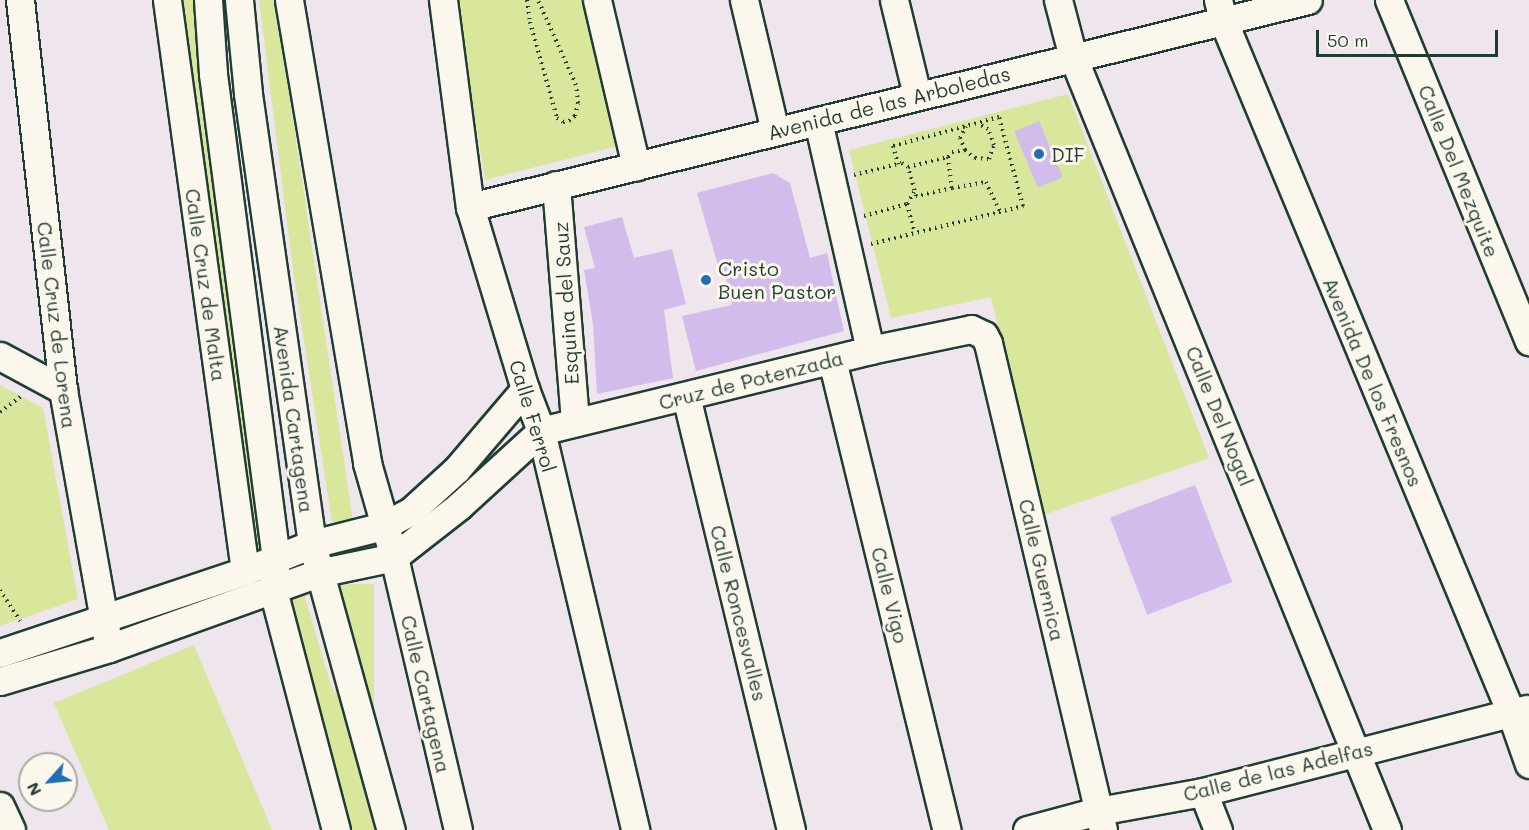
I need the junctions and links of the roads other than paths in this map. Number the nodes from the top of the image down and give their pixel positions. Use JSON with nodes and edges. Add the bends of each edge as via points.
{"nodes":[{"id":1,"x":20,"y":0,"type":"edge"},
{"id":2,"x":166,"y":0,"type":"edge"},
{"id":3,"x":208,"y":0,"type":"edge"},
{"id":4,"x":239,"y":0,"type":"edge"},
{"id":5,"x":289,"y":0,"type":"edge"},
{"id":6,"x":443,"y":0,"type":"edge"},
{"id":7,"x":597,"y":0,"type":"edge"},
{"id":8,"x":744,"y":0,"type":"edge"},
{"id":9,"x":894,"y":0,"type":"edge"},
{"id":10,"x":1058,"y":0,"type":"edge"},
{"id":11,"x":1308,"y":0,"type":"edge"},
{"id":12,"x":1389,"y":0,"type":"edge"},
{"id":13,"x":1221,"y":10,"type":"edge"},
{"id":14,"x":1073,"y":57,"type":"junction"},
{"id":15,"x":917,"y":95,"type":"junction"},
{"id":16,"x":818,"y":121,"type":"junction"},
{"id":17,"x":775,"y":130,"type":"junction"},
{"id":18,"x":636,"y":166,"type":"junction"},
{"id":19,"x":556,"y":185,"type":"junction"},
{"id":20,"x":470,"y":207,"type":"junction"},
{"id":21,"x":961,"y":329,"type":"joint"},
{"id":22,"x":1529,"y":341,"type":"edge"},
{"id":23,"x":870,"y":350,"type":"junction"},
{"id":24,"x":0,"y":356,"type":"edge"},
{"id":25,"x":832,"y":360,"type":"junction"},
{"id":26,"x":525,"y":389,"type":"junction"},
{"id":27,"x":63,"y":390,"type":"junction"},
{"id":28,"x":686,"y":396,"type":"junction"},
{"id":29,"x":575,"y":422,"type":"junction"},
{"id":30,"x":541,"y":431,"type":"junction"},
{"id":31,"x":383,"y":526,"type":"junction"},
{"id":32,"x":312,"y":544,"type":"junction"},
{"id":33,"x":394,"y":557,"type":"junction"},
{"id":34,"x":276,"y":559,"type":"junction"},
{"id":35,"x":245,"y":571,"type":"junction"},
{"id":36,"x":318,"y":573,"type":"junction"},
{"id":37,"x":273,"y":590,"type":"junction"},
{"id":38,"x":105,"y":619,"type":"junction"},
{"id":39,"x":109,"y":648,"type":"junction"},
{"id":40,"x":0,"y":653,"type":"edge"},
{"id":41,"x":0,"y":681,"type":"edge"},
{"id":42,"x":1520,"y":711,"type":"edge"},
{"id":43,"x":1357,"y":751,"type":"junction"},
{"id":44,"x":1529,"y":764,"type":"edge"},
{"id":45,"x":1203,"y":792,"type":"junction"},
{"id":46,"x":0,"y":806,"type":"edge"},
{"id":47,"x":1101,"y":820,"type":"edge"},
{"id":48,"x":11,"y":830,"type":"edge"},
{"id":49,"x":336,"y":830,"type":"edge"},
{"id":50,"x":391,"y":830,"type":"edge"},
{"id":51,"x":458,"y":830,"type":"edge"},
{"id":52,"x":635,"y":830,"type":"edge"},
{"id":53,"x":791,"y":830,"type":"edge"},
{"id":54,"x":947,"y":830,"type":"edge"},
{"id":55,"x":1027,"y":830,"type":"edge"},
{"id":56,"x":1218,"y":830,"type":"edge"},
{"id":57,"x":1387,"y":830,"type":"edge"}],
"edges":[{"from":1,"to":27,"type":"street","name":"Calle Cruz de Lorena"},
{"from":2,"to":35,"type":"street","name":"Calle Cruz de Malta"},
{"from":3,"to":34,"type":"street","name":"Avenida Cartagena","via":[[213,74]]},
{"from":4,"to":32,"type":"street","name":"Avenida Cartagena","via":[[248,94]]},
{"from":5,"to":31,"type":"street","via":[[367,463]]},
{"from":6,"to":20,"type":"street","name":"Calle Ferrol"},
{"from":7,"to":18,"type":"street"},
{"from":8,"to":17,"type":"street"},
{"from":9,"to":15,"type":"street"},
{"from":10,"to":14,"type":"street","name":"Calle Del Nogal"},
{"from":11,"to":13,"type":"street","name":"Avenida de las Arboledas"},
{"from":12,"to":22,"type":"street","name":"Calle Del Mezquite"},
{"from":13,"to":14,"type":"street","name":"Avenida de las Arboledas"},
{"from":13,"to":42,"type":"street","name":"Avenida De los Fresnos"},
{"from":14,"to":15,"type":"street","name":"Avenida de las Arboledas"},
{"from":14,"to":43,"type":"street","name":"Calle Del Nogal"},
{"from":15,"to":16,"type":"street","name":"Avenida de las Arboledas"},
{"from":16,"to":17,"type":"street","name":"Avenida de las Arboledas"},
{"from":16,"to":23,"type":"street"},
{"from":17,"to":18,"type":"street","name":"Avenida de las Arboledas"},
{"from":18,"to":19,"type":"street","name":"Avenida de las Arboledas"},
{"from":19,"to":20,"type":"street","name":"Avenida de las Arboledas"},
{"from":19,"to":29,"type":"street","name":"Esquina del Sauz"},
{"from":20,"to":26,"type":"street","name":"Calle Ferrol"},
{"from":21,"to":23,"type":"street","name":"Cruz de Potenzada"},
{"from":21,"to":47,"type":"street","name":"Calle Guernica","via":[[977,331],[988,343]]},
{"from":23,"to":25,"type":"street","name":"Cruz de Potenzada"},
{"from":24,"to":27,"type":"street"},
{"from":25,"to":28,"type":"street","name":"Cruz de Potenzada"},
{"from":25,"to":54,"type":"street","name":"Calle Vigo"},
{"from":26,"to":30,"type":"street","name":"Calle Ferrol"},
{"from":26,"to":31,"type":"street","via":[[457,469],[411,511]]},
{"from":27,"to":38,"type":"street","name":"Calle Cruz de Lorena"},
{"from":28,"to":29,"type":"street","name":"Cruz de Potenzada"},
{"from":28,"to":53,"type":"street","name":"Calle Roncesvalles"},
{"from":29,"to":30,"type":"street","name":"Cruz de Potenzada"},
{"from":30,"to":33,"type":"street","via":[[459,506]]},
{"from":30,"to":52,"type":"street","name":"Calle Ferrol"},
{"from":31,"to":32,"type":"street"},
{"from":31,"to":33,"type":"street"},
{"from":32,"to":34,"type":"street"},
{"from":32,"to":36,"type":"street","name":"Avenida Cartagena"},
{"from":33,"to":36,"type":"street"},
{"from":33,"to":51,"type":"street","name":"Calle Cartagena"},
{"from":34,"to":35,"type":"street"},
{"from":34,"to":37,"type":"street","name":"Avenida Cartagena"},
{"from":35,"to":37,"type":"street"},
{"from":35,"to":38,"type":"street"},
{"from":36,"to":37,"type":"street"},
{"from":36,"to":50,"type":"street","name":"Avenida Cartagena"},
{"from":37,"to":39,"type":"street"},
{"from":37,"to":49,"type":"street","name":"Avenida Cartagena"},
{"from":38,"to":39,"type":"street","name":"Calle Cruz de Lorena"},
{"from":38,"to":40,"type":"street"},
{"from":39,"to":41,"type":"street"},
{"from":42,"to":43,"type":"street","name":"Calle de las Adelfas"},
{"from":42,"to":44,"type":"street","name":"Avenida De los Fresnos"},
{"from":43,"to":45,"type":"street","name":"Calle de las Adelfas"},
{"from":43,"to":57,"type":"street","name":"Calle Del Nogal"},
{"from":45,"to":47,"type":"street","name":"Calle de las Adelfas"},
{"from":45,"to":56,"type":"street"},
{"from":46,"to":48,"type":"street"},
{"from":47,"to":55,"type":"street","name":"Calle de las Adelfas"}]}
